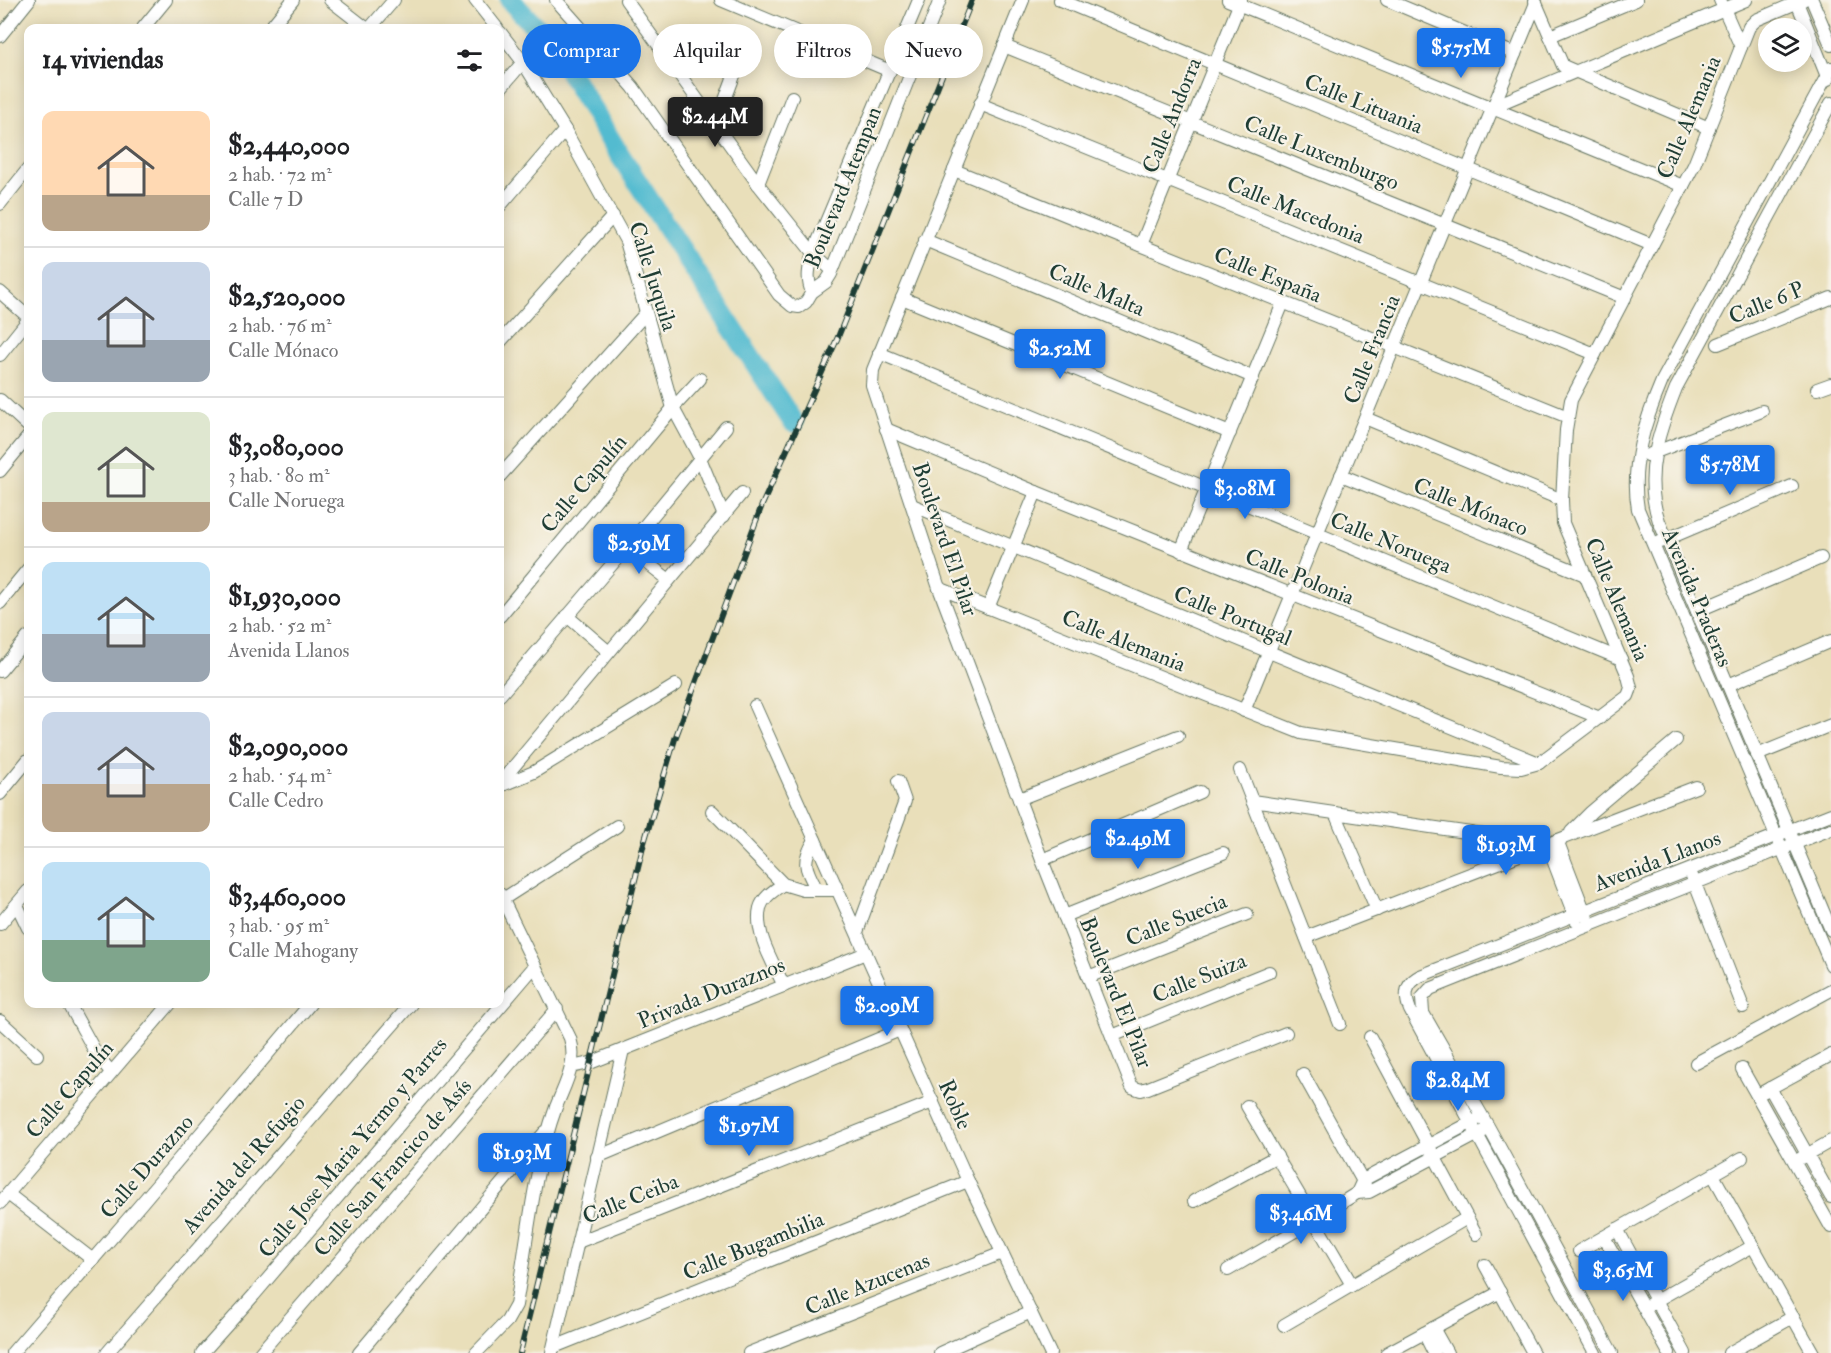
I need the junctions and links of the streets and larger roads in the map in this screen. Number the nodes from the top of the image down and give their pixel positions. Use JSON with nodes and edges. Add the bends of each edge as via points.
{"nodes":[{"id":1,"x":29,"y":0,"type":"edge"},
{"id":2,"x":166,"y":0,"type":"edge"},
{"id":3,"x":293,"y":0,"type":"edge"},
{"id":4,"x":330,"y":0,"type":"edge"},
{"id":5,"x":394,"y":0,"type":"edge"},
{"id":6,"x":475,"y":0,"type":"edge"},
{"id":7,"x":556,"y":0,"type":"edge"},
{"id":8,"x":626,"y":0,"type":"edge"},
{"id":9,"x":721,"y":0,"type":"edge"},
{"id":10,"x":919,"y":0,"type":"edge"},
{"id":11,"x":940,"y":0,"type":"edge"},
{"id":12,"x":1023,"y":0,"type":"edge"},
{"id":13,"x":1060,"y":0,"type":"edge"},
{"id":14,"x":1387,"y":0,"type":"edge"},
{"id":15,"x":1636,"y":0,"type":"edge"},
{"id":16,"x":1746,"y":0,"type":"edge"},
{"id":17,"x":1812,"y":0,"type":"edge"},
{"id":18,"x":1236,"y":1,"type":"edge"},
{"id":19,"x":1798,"y":1,"type":"edge"},
{"id":20,"x":1535,"y":2,"type":"edge"},
{"id":21,"x":1722,"y":4,"type":"edge"},
{"id":22,"x":146,"y":24,"type":"edge"},
{"id":23,"x":273,"y":24,"type":"edge"},
{"id":24,"x":363,"y":24,"type":"edge"},
{"id":25,"x":372,"y":24,"type":"edge"},
{"id":26,"x":491,"y":24,"type":"edge"},
{"id":27,"x":909,"y":24,"type":"edge"},
{"id":28,"x":0,"y":36,"type":"edge"},
{"id":29,"x":1550,"y":36,"type":"junction"},
{"id":30,"x":504,"y":40,"type":"edge"},
{"id":31,"x":1831,"y":45,"type":"edge"},
{"id":32,"x":1004,"y":46,"type":"junction"},
{"id":33,"x":1741,"y":47,"type":"junction"},
{"id":34,"x":1515,"y":54,"type":"junction"},
{"id":35,"x":522,"y":61,"type":"edge"},
{"id":36,"x":522,"y":63,"type":"edge"},
{"id":37,"x":1215,"y":64,"type":"junction"},
{"id":38,"x":884,"y":68,"type":"edge"},
{"id":39,"x":1574,"y":71,"type":"junction"},
{"id":40,"x":1830,"y":76,"type":"edge"},
{"id":41,"x":533,"y":78,"type":"edge"},
{"id":42,"x":733,"y":78,"type":"edge"},
{"id":43,"x":887,"y":78,"type":"edge"},
{"id":44,"x":504,"y":84,"type":"edge"},
{"id":45,"x":792,"y":97,"type":"dead end"},
{"id":46,"x":1831,"y":103,"type":"edge"},
{"id":47,"x":980,"y":104,"type":"junction"},
{"id":48,"x":1493,"y":107,"type":"junction"},
{"id":49,"x":1191,"y":122,"type":"junction"},
{"id":50,"x":716,"y":124,"type":"junction"},
{"id":51,"x":1709,"y":128,"type":"junction"},
{"id":52,"x":565,"y":130,"type":"junction"},
{"id":53,"x":1796,"y":131,"type":"junction"},
{"id":54,"x":1810,"y":140,"type":"junction"},
{"id":55,"x":1468,"y":169,"type":"junction"},
{"id":56,"x":954,"y":170,"type":"junction"},
{"id":57,"x":24,"y":174,"type":"edge"},
{"id":58,"x":1168,"y":180,"type":"junction"},
{"id":59,"x":758,"y":184,"type":"junction"},
{"id":60,"x":1683,"y":186,"type":"junction"},
{"id":61,"x":504,"y":201,"type":"edge"},
{"id":62,"x":0,"y":204,"type":"edge"},
{"id":63,"x":613,"y":216,"type":"junction"},
{"id":64,"x":1445,"y":225,"type":"junction"},
{"id":65,"x":925,"y":240,"type":"junction"},
{"id":66,"x":1141,"y":245,"type":"junction"},
{"id":67,"x":1653,"y":245,"type":"junction"},
{"id":68,"x":813,"y":253,"type":"junction"},
{"id":69,"x":832,"y":270,"type":"junction"},
{"id":70,"x":1421,"y":283,"type":"junction"},
{"id":71,"x":0,"y":292,"type":"edge"},
{"id":72,"x":812,"y":292,"type":"junction"},
{"id":73,"x":902,"y":298,"type":"junction"},
{"id":74,"x":1625,"y":298,"type":"junction"},
{"id":75,"x":1831,"y":298,"type":"edge"},
{"id":76,"x":1284,"y":303,"type":"junction"},
{"id":77,"x":645,"y":314,"type":"junction"},
{"id":78,"x":24,"y":315,"type":"edge"},
{"id":79,"x":24,"y":324,"type":"edge"},
{"id":80,"x":504,"y":338,"type":"edge"},
{"id":81,"x":1718,"y":344,"type":"dead end"},
{"id":82,"x":1394,"y":347,"type":"junction"},
{"id":83,"x":879,"y":353,"type":"junction"},
{"id":84,"x":1595,"y":354,"type":"junction"},
{"id":85,"x":0,"y":355,"type":"edge"},
{"id":86,"x":1253,"y":377,"type":"junction"},
{"id":87,"x":700,"y":379,"type":"dead end"},
{"id":88,"x":1831,"y":384,"type":"edge"},
{"id":89,"x":1817,"y":389,"type":"dead end"},
{"id":90,"x":0,"y":400,"type":"edge"},
{"id":91,"x":673,"y":408,"type":"junction"},
{"id":92,"x":1762,"y":411,"type":"dead end"},
{"id":93,"x":1568,"y":417,"type":"junction"},
{"id":94,"x":1365,"y":418,"type":"junction"},
{"id":95,"x":24,"y":422,"type":"edge"},
{"id":96,"x":726,"y":427,"type":"dead end"},
{"id":97,"x":886,"y":429,"type":"junction"},
{"id":98,"x":1230,"y":433,"type":"junction"},
{"id":99,"x":24,"y":442,"type":"edge"},
{"id":100,"x":1654,"y":454,"type":"junction"},
{"id":101,"x":1638,"y":457,"type":"junction"},
{"id":102,"x":700,"y":458,"type":"junction"},
{"id":103,"x":0,"y":471,"type":"edge"},
{"id":104,"x":504,"y":472,"type":"edge"},
{"id":105,"x":1341,"y":475,"type":"junction"},
{"id":106,"x":1792,"y":486,"type":"dead end"},
{"id":107,"x":1207,"y":488,"type":"junction"},
{"id":108,"x":1036,"y":492,"type":"junction"},
{"id":109,"x":742,"y":493,"type":"dead end"},
{"id":110,"x":1562,"y":500,"type":"junction"},
{"id":111,"x":912,"y":505,"type":"junction"},
{"id":112,"x":724,"y":516,"type":"junction"},
{"id":113,"x":1317,"y":534,"type":"junction"},
{"id":114,"x":1666,"y":538,"type":"junction"},
{"id":115,"x":1653,"y":544,"type":"junction"},
{"id":116,"x":627,"y":547,"type":"junction"},
{"id":117,"x":1013,"y":547,"type":"junction"},
{"id":118,"x":1181,"y":551,"type":"junction"},
{"id":119,"x":1821,"y":558,"type":"dead end"},
{"id":120,"x":24,"y":574,"type":"edge"},
{"id":121,"x":1585,"y":575,"type":"junction"},
{"id":122,"x":669,"y":580,"type":"junction"},
{"id":123,"x":939,"y":588,"type":"junction"},
{"id":124,"x":1292,"y":595,"type":"junction"},
{"id":125,"x":0,"y":603,"type":"edge"},
{"id":126,"x":988,"y":608,"type":"junction"},
{"id":127,"x":504,"y":611,"type":"edge"},
{"id":128,"x":1697,"y":611,"type":"junction"},
{"id":129,"x":567,"y":616,"type":"junction"},
{"id":130,"x":1831,"y":641,"type":"edge"},
{"id":131,"x":24,"y":642,"type":"edge"},
{"id":132,"x":609,"y":652,"type":"junction"},
{"id":133,"x":1269,"y":652,"type":"junction"},
{"id":134,"x":1621,"y":659,"type":"junction"},
{"id":135,"x":0,"y":671,"type":"edge"},
{"id":136,"x":676,"y":685,"type":"dead end"},
{"id":137,"x":1728,"y":685,"type":"junction"},
{"id":138,"x":504,"y":689,"type":"edge"},
{"id":139,"x":755,"y":706,"type":"dead end"},
{"id":140,"x":1244,"y":711,"type":"junction"},
{"id":141,"x":1600,"y":718,"type":"junction"},
{"id":142,"x":1831,"y":724,"type":"edge"},
{"id":143,"x":1178,"y":735,"type":"dead end"},
{"id":144,"x":1676,"y":740,"type":"dead end"},
{"id":145,"x":1757,"y":755,"type":"junction"},
{"id":146,"x":1539,"y":763,"type":"junction"},
{"id":147,"x":24,"y":765,"type":"edge"},
{"id":148,"x":1240,"y":770,"type":"dead end"},
{"id":149,"x":504,"y":780,"type":"edge"},
{"id":150,"x":898,"y":781,"type":"dead end"},
{"id":151,"x":504,"y":783,"type":"edge"},
{"id":152,"x":1696,"y":787,"type":"dead end"},
{"id":153,"x":1200,"y":792,"type":"dead end"},
{"id":154,"x":0,"y":794,"type":"edge"},
{"id":155,"x":1019,"y":799,"type":"junction"},
{"id":156,"x":1252,"y":801,"type":"junction"},
{"id":157,"x":712,"y":811,"type":"dead end"},
{"id":158,"x":1335,"y":813,"type":"junction"},
{"id":159,"x":1831,"y":814,"type":"edge"},
{"id":160,"x":617,"y":826,"type":"dead end"},
{"id":161,"x":1831,"y":829,"type":"edge"},
{"id":162,"x":1790,"y":831,"type":"junction"},
{"id":163,"x":1776,"y":836,"type":"junction"},
{"id":164,"x":815,"y":840,"type":"junction"},
{"id":165,"x":1557,"y":840,"type":"junction"},
{"id":166,"x":1795,"y":844,"type":"junction"},
{"id":167,"x":1782,"y":849,"type":"junction"},
{"id":168,"x":1223,"y":853,"type":"dead end"},
{"id":169,"x":1042,"y":860,"type":"junction"},
{"id":170,"x":1689,"y":870,"type":"junction"},
{"id":171,"x":1695,"y":883,"type":"junction"},
{"id":172,"x":783,"y":884,"type":"junction"},
{"id":173,"x":817,"y":890,"type":"junction"},
{"id":174,"x":838,"y":890,"type":"junction"},
{"id":175,"x":24,"y":896,"type":"edge"},
{"id":176,"x":504,"y":896,"type":"edge"},
{"id":177,"x":17,"y":905,"type":"junction"},
{"id":178,"x":504,"y":906,"type":"edge"},
{"id":179,"x":1377,"y":910,"type":"junction"},
{"id":180,"x":1579,"y":913,"type":"junction"},
{"id":181,"x":1824,"y":913,"type":"junction"},
{"id":182,"x":1247,"y":914,"type":"dead end"},
{"id":183,"x":1064,"y":916,"type":"junction"},
{"id":184,"x":1811,"y":919,"type":"junction"},
{"id":185,"x":24,"y":920,"type":"edge"},
{"id":186,"x":0,"y":924,"type":"edge"},
{"id":187,"x":1585,"y":927,"type":"junction"},
{"id":188,"x":1831,"y":930,"type":"edge"},
{"id":189,"x":857,"y":932,"type":"junction"},
{"id":190,"x":1305,"y":937,"type":"junction"},
{"id":191,"x":866,"y":953,"type":"junction"},
{"id":192,"x":1831,"y":965,"type":"edge"},
{"id":193,"x":534,"y":967,"type":"junction"},
{"id":194,"x":1269,"y":972,"type":"dead end"},
{"id":195,"x":1088,"y":977,"type":"junction"},
{"id":196,"x":784,"y":986,"type":"junction"},
{"id":197,"x":1831,"y":990,"type":"edge"},
{"id":198,"x":1406,"y":994,"type":"junction"},
{"id":199,"x":1422,"y":998,"type":"junction"},
{"id":200,"x":504,"y":1002,"type":"edge"},
{"id":201,"x":1743,"y":1007,"type":"dead end"},
{"id":202,"x":71,"y":1008,"type":"edge"},
{"id":203,"x":167,"y":1008,"type":"edge"},
{"id":204,"x":307,"y":1008,"type":"edge"},
{"id":205,"x":408,"y":1008,"type":"edge"},
{"id":206,"x":499,"y":1008,"type":"edge"},
{"id":207,"x":557,"y":1009,"type":"junction"},
{"id":208,"x":0,"y":1021,"type":"edge"},
{"id":209,"x":1340,"y":1024,"type":"dead end"},
{"id":210,"x":900,"y":1030,"type":"junction"},
{"id":211,"x":1286,"y":1033,"type":"dead end"},
{"id":212,"x":1112,"y":1036,"type":"junction"},
{"id":213,"x":1370,"y":1037,"type":"dead end"},
{"id":214,"x":623,"y":1050,"type":"junction"},
{"id":215,"x":37,"y":1055,"type":"dead end"},
{"id":216,"x":1831,"y":1055,"type":"edge"},
{"id":217,"x":1696,"y":1063,"type":"dead end"},
{"id":218,"x":571,"y":1068,"type":"junction"},
{"id":219,"x":1742,"y":1069,"type":"dead end"},
{"id":220,"x":111,"y":1072,"type":"junction"},
{"id":221,"x":1303,"y":1074,"type":"dead end"},
{"id":222,"x":1770,"y":1088,"type":"junction"},
{"id":223,"x":1757,"y":1095,"type":"junction"},
{"id":224,"x":933,"y":1102,"type":"junction"},
{"id":225,"x":1247,"y":1106,"type":"dead end"},
{"id":226,"x":1483,"y":1116,"type":"junction"},
{"id":227,"x":1470,"y":1122,"type":"junction"},
{"id":228,"x":1489,"y":1128,"type":"junction"},
{"id":229,"x":548,"y":1129,"type":"junction"},
{"id":230,"x":1477,"y":1134,"type":"junction"},
{"id":231,"x":1831,"y":1141,"type":"edge"},
{"id":232,"x":1428,"y":1144,"type":"junction"},
{"id":233,"x":1808,"y":1154,"type":"junction"},
{"id":234,"x":1277,"y":1156,"type":"junction"},
{"id":235,"x":1435,"y":1156,"type":"junction"},
{"id":236,"x":597,"y":1157,"type":"junction"},
{"id":237,"x":1742,"y":1158,"type":"dead end"},
{"id":238,"x":1794,"y":1162,"type":"junction"},
{"id":239,"x":1713,"y":1175,"type":"junction"},
{"id":240,"x":1363,"y":1180,"type":"junction"},
{"id":241,"x":968,"y":1181,"type":"junction"},
{"id":242,"x":1363,"y":1192,"type":"junction"},
{"id":243,"x":1831,"y":1197,"type":"edge"},
{"id":244,"x":4,"y":1198,"type":"edge"},
{"id":245,"x":1194,"y":1201,"type":"dead end"},
{"id":246,"x":1467,"y":1218,"type":"junction"},
{"id":247,"x":1314,"y":1220,"type":"junction"},
{"id":248,"x":1831,"y":1227,"type":"edge"},
{"id":249,"x":1617,"y":1229,"type":"junction"},
{"id":250,"x":1476,"y":1234,"type":"dead end"},
{"id":251,"x":1604,"y":1236,"type":"junction"},
{"id":252,"x":578,"y":1242,"type":"junction"},
{"id":253,"x":1753,"y":1246,"type":"junction"},
{"id":254,"x":1579,"y":1251,"type":"dead end"},
{"id":255,"x":1002,"y":1253,"type":"junction"},
{"id":256,"x":93,"y":1260,"type":"junction"},
{"id":257,"x":1485,"y":1265,"type":"dead end"},
{"id":258,"x":1228,"y":1270,"type":"dead end"},
{"id":259,"x":1352,"y":1286,"type":"junction"},
{"id":260,"x":1500,"y":1292,"type":"junction"},
{"id":261,"x":1656,"y":1300,"type":"junction"},
{"id":262,"x":1644,"y":1307,"type":"junction"},
{"id":263,"x":1031,"y":1312,"type":"junction"},
{"id":264,"x":1793,"y":1317,"type":"junction"},
{"id":265,"x":1284,"y":1325,"type":"dead end"},
{"id":266,"x":1428,"y":1331,"type":"junction"},
{"id":267,"x":553,"y":1350,"type":"edge"},
{"id":268,"x":12,"y":1353,"type":"edge"},
{"id":269,"x":107,"y":1353,"type":"edge"},
{"id":270,"x":202,"y":1353,"type":"edge"},
{"id":271,"x":260,"y":1353,"type":"edge"},
{"id":272,"x":359,"y":1353,"type":"edge"},
{"id":273,"x":476,"y":1353,"type":"edge"},
{"id":274,"x":749,"y":1353,"type":"edge"},
{"id":275,"x":940,"y":1353,"type":"edge"},
{"id":276,"x":1050,"y":1353,"type":"edge"},
{"id":277,"x":1387,"y":1353,"type":"edge"},
{"id":278,"x":1434,"y":1353,"type":"edge"},
{"id":279,"x":1447,"y":1353,"type":"edge"},
{"id":280,"x":1533,"y":1353,"type":"edge"},
{"id":281,"x":1595,"y":1353,"type":"edge"},
{"id":282,"x":1612,"y":1353,"type":"edge"},
{"id":283,"x":1669,"y":1353,"type":"edge"},
{"id":284,"x":1685,"y":1353,"type":"edge"},
{"id":285,"x":1729,"y":1353,"type":"edge"},
{"id":286,"x":1813,"y":1353,"type":"edge"}],
"edges":[{"from":1,"to":28,"type":"street"},
{"from":2,"to":22,"type":"street"},
{"from":3,"to":23,"type":"street"},
{"from":4,"to":24,"type":"street"},
{"from":5,"to":25,"type":"street"},
{"from":6,"to":26,"type":"street","name":"Calle Juquila"},
{"from":7,"to":72,"type":"street","via":[[633,87],[779,295],[799,307]]},
{"from":8,"to":50,"type":"street"},
{"from":9,"to":38,"type":"street"},
{"from":10,"to":27,"type":"street","name":"Boulevard Atempan"},
{"from":11,"to":69,"type":"street","name":"Boulevard Atempan"},
{"from":12,"to":32,"type":"street","name":"Boulevard El Pilar"},
{"from":13,"to":37,"type":"street","name":"Calle Lituania"},
{"from":14,"to":34,"type":"street"},
{"from":15,"to":29,"type":"street"},
{"from":16,"to":21,"type":"street"},
{"from":17,"to":31,"type":"street"},
{"from":18,"to":37,"type":"street","name":"Calle Andorra"},
{"from":18,"to":48,"type":"street"},
{"from":19,"to":33,"type":"street","via":[[1756,20]]},
{"from":19,"to":40,"type":"street"},
{"from":20,"to":29,"type":"street","name":"Calle Francia"},
{"from":20,"to":34,"type":"street","name":"Calle Francia"},
{"from":21,"to":33,"type":"street","name":"Calle Alemania"},
{"from":21,"to":39,"type":"street"},
{"from":29,"to":39,"type":"street","name":"Calle Francia","via":[[1563,66]]},
{"from":30,"to":35,"type":"street","name":"Calle Juquila"},
{"from":32,"to":47,"type":"street","name":"Boulevard El Pilar"},
{"from":32,"to":49,"type":"street","name":"Calle Luxemburgo"},
{"from":33,"to":51,"type":"street","name":"Calle Alemania"},
{"from":34,"to":48,"type":"street","name":"Calle Francia"},
{"from":36,"to":44,"type":"street"},
{"from":37,"to":49,"type":"street","name":"Calle Andorra"},
{"from":37,"to":55,"type":"street","name":"Calle Lituania"},
{"from":39,"to":48,"type":"street"},
{"from":39,"to":51,"type":"street"},
{"from":40,"to":53,"type":"street","name":"Avenida Praderas"},
{"from":41,"to":52,"type":"street","name":"Calle Juquila"},
{"from":42,"to":50,"type":"street"},
{"from":43,"to":68,"type":"street","name":"Boulevard Atempan"},
{"from":45,"to":59,"type":"street"},
{"from":46,"to":54,"type":"street","name":"Avenida Praderas"},
{"from":47,"to":56,"type":"street","name":"Boulevard El Pilar"},
{"from":47,"to":58,"type":"street","name":"Calle Macedonia"},
{"from":48,"to":55,"type":"street","name":"Calle Francia"},
{"from":48,"to":60,"type":"street"},
{"from":49,"to":58,"type":"street","name":"Calle Andorra"},
{"from":49,"to":64,"type":"street","name":"Calle Luxemburgo"},
{"from":50,"to":59,"type":"street"},
{"from":51,"to":60,"type":"street","name":"Calle Alemania"},
{"from":52,"to":61,"type":"street"},
{"from":52,"to":63,"type":"street","name":"Calle Juquila"},
{"from":53,"to":54,"type":"street"},
{"from":53,"to":101,"type":"street","name":"Avenida Praderas","via":[[1662,381],[1649,412]]},
{"from":54,"to":100,"type":"street","name":"Avenida Praderas","via":[[1676,388]]},
{"from":55,"to":64,"type":"street","name":"Calle Francia"},
{"from":55,"to":67,"type":"street","name":"Calle Lituania"},
{"from":56,"to":65,"type":"street","name":"Boulevard El Pilar"},
{"from":56,"to":66,"type":"street","name":"Calle España"},
{"from":57,"to":62,"type":"street"},
{"from":58,"to":66,"type":"street","name":"Calle Andorra"},
{"from":58,"to":70,"type":"street","name":"Calle Macedonia"},
{"from":59,"to":68,"type":"street"},
{"from":60,"to":67,"type":"street","name":"Calle Alemania"},
{"from":63,"to":77,"type":"street","name":"Calle Juquila","via":[[626,241]]},
{"from":63,"to":80,"type":"street"},
{"from":64,"to":70,"type":"street","name":"Calle Francia"},
{"from":64,"to":74,"type":"street","name":"Calle Luxemburgo"},
{"from":65,"to":73,"type":"street","name":"Boulevard El Pilar"},
{"from":65,"to":86,"type":"street","name":"Calle Malta"},
{"from":66,"to":76,"type":"street","name":"Calle España"},
{"from":67,"to":74,"type":"street","name":"Calle Alemania"},
{"from":68,"to":69,"type":"street"},
{"from":68,"to":72,"type":"street","name":"Boulevard Atempan","via":[[808,275]]},
{"from":69,"to":72,"type":"street","name":"Boulevard Atempan","via":[[826,282]]},
{"from":70,"to":82,"type":"street","name":"Calle Francia"},
{"from":70,"to":84,"type":"street","name":"Calle Macedonia"},
{"from":71,"to":78,"type":"street"},
{"from":73,"to":83,"type":"street","name":"Boulevard El Pilar"},
{"from":73,"to":98,"type":"street"},
{"from":74,"to":84,"type":"street","name":"Calle Alemania"},
{"from":75,"to":81,"type":"street","name":"Calle 6 P"},
{"from":76,"to":82,"type":"street","name":"Calle España"},
{"from":76,"to":86,"type":"street"},
{"from":77,"to":91,"type":"street","name":"Calle Juquila"},
{"from":77,"to":104,"type":"street"},
{"from":79,"to":85,"type":"street"},
{"from":82,"to":93,"type":"street","name":"Calle España"},
{"from":82,"to":94,"type":"street","name":"Calle Francia"},
{"from":83,"to":97,"type":"street","name":"Boulevard El Pilar","via":[[872,385]]},
{"from":83,"to":107,"type":"street","name":"Calle Noruega"},
{"from":84,"to":93,"type":"street","name":"Calle Alemania","via":[[1572,400]]},
{"from":86,"to":98,"type":"street"},
{"from":87,"to":91,"type":"street","name":"Calle Capulín"},
{"from":88,"to":89,"type":"street"},
{"from":90,"to":95,"type":"street"},
{"from":91,"to":102,"type":"street","name":"Calle Juquila"},
{"from":91,"to":127,"type":"street","name":"Calle Capulín"},
{"from":92,"to":100,"type":"street"},
{"from":93,"to":110,"type":"street","name":"Calle Alemania"},
{"from":94,"to":105,"type":"street","name":"Calle Francia"},
{"from":94,"to":110,"type":"street"},
{"from":96,"to":102,"type":"street"},
{"from":97,"to":108,"type":"street","name":"Calle Polonia"},
{"from":97,"to":111,"type":"street","name":"Boulevard El Pilar"},
{"from":98,"to":107,"type":"street"},
{"from":99,"to":103,"type":"street"},
{"from":100,"to":101,"type":"street"},
{"from":100,"to":114,"type":"street","name":"Avenida Praderas","via":[[1653,504]]},
{"from":101,"to":115,"type":"street","name":"Avenida Praderas","via":[[1635,492]]},
{"from":102,"to":112,"type":"street","name":"Calle Juquila"},
{"from":102,"to":116,"type":"street"},
{"from":105,"to":113,"type":"street","name":"Calle Francia"},
{"from":105,"to":121,"type":"street","name":"Calle Mónaco"},
{"from":106,"to":114,"type":"street"},
{"from":107,"to":113,"type":"street","name":"Calle Noruega"},
{"from":107,"to":118,"type":"street"},
{"from":108,"to":117,"type":"street"},
{"from":108,"to":118,"type":"street","name":"Calle Polonia"},
{"from":109,"to":112,"type":"street"},
{"from":110,"to":121,"type":"street","name":"Calle Alemania","via":[[1563,523]]},
{"from":111,"to":117,"type":"street","name":"Calle Portugal"},
{"from":111,"to":123,"type":"street","name":"Boulevard El Pilar"},
{"from":112,"to":122,"type":"street"},
{"from":113,"to":124,"type":"street","name":"Calle Francia"},
{"from":113,"to":134,"type":"street","name":"Calle Noruega"},
{"from":114,"to":115,"type":"street"},
{"from":114,"to":128,"type":"street","name":"Avenida Praderas"},
{"from":115,"to":163,"type":"street","name":"Avenida Praderas"},
{"from":116,"to":122,"type":"street"},
{"from":116,"to":129,"type":"street"},
{"from":117,"to":126,"type":"street"},
{"from":117,"to":133,"type":"street","name":"Calle Portugal"},
{"from":118,"to":124,"type":"street","name":"Calle Polonia"},
{"from":119,"to":128,"type":"street"},
{"from":120,"to":125,"type":"street"},
{"from":121,"to":134,"type":"street","name":"Calle Alemania"},
{"from":122,"to":132,"type":"street"},
{"from":123,"to":126,"type":"street","name":"Calle Alemania"},
{"from":123,"to":155,"type":"street","name":"Boulevard El Pilar"},
{"from":124,"to":133,"type":"street","name":"Calle Francia"},
{"from":124,"to":141,"type":"street","name":"Calle Polonia"},
{"from":126,"to":140,"type":"street","name":"Calle Alemania"},
{"from":128,"to":137,"type":"street","name":"Avenida Praderas"},
{"from":129,"to":132,"type":"street"},
{"from":129,"to":138,"type":"street"},
{"from":130,"to":137,"type":"street"},
{"from":131,"to":135,"type":"street"},
{"from":132,"to":149,"type":"street"},
{"from":133,"to":140,"type":"street","name":"Calle Francia"},
{"from":133,"to":146,"type":"street","name":"Calle Portugal"},
{"from":134,"to":141,"type":"street","name":"Calle Alemania","via":[[1630,692]]},
{"from":136,"to":151,"type":"street","via":[[534,772]]},
{"from":137,"to":145,"type":"street","name":"Avenida Praderas"},
{"from":139,"to":164,"type":"street","name":"Roble"},
{"from":140,"to":146,"type":"street","name":"Calle Alemania","via":[[1319,737],[1501,767],[1521,768]]},
{"from":141,"to":146,"type":"street","name":"Calle Alemania"},
{"from":142,"to":145,"type":"street"},
{"from":143,"to":155,"type":"street"},
{"from":144,"to":165,"type":"street"},
{"from":145,"to":162,"type":"street","name":"Avenida Praderas"},
{"from":147,"to":154,"type":"street"},
{"from":148,"to":156,"type":"street"},
{"from":150,"to":189,"type":"street","via":[[905,801]]},
{"from":152,"to":165,"type":"street"},
{"from":153,"to":169,"type":"street"},
{"from":155,"to":169,"type":"street","name":"Boulevard El Pilar"},
{"from":156,"to":158,"type":"street"},
{"from":156,"to":190,"type":"street"},
{"from":157,"to":172,"type":"street"},
{"from":158,"to":165,"type":"street"},
{"from":158,"to":179,"type":"street"},
{"from":159,"to":162,"type":"street","name":"Avenida Llanos"},
{"from":160,"to":176,"type":"street"},
{"from":161,"to":166,"type":"street","name":"Avenida Llanos"},
{"from":162,"to":163,"type":"street","name":"Avenida Llanos"},
{"from":162,"to":166,"type":"street","name":"Avenida Praderas"},
{"from":163,"to":167,"type":"street","name":"Avenida Praderas"},
{"from":163,"to":170,"type":"street","name":"Avenida Llanos"},
{"from":164,"to":173,"type":"street","via":[[806,856],[807,872]]},
{"from":164,"to":174,"type":"street","name":"Roble"},
{"from":165,"to":179,"type":"street"},
{"from":165,"to":180,"type":"street"},
{"from":166,"to":167,"type":"street","name":"Avenida Llanos"},
{"from":166,"to":181,"type":"street","name":"Avenida Praderas"},
{"from":167,"to":171,"type":"street","name":"Avenida Llanos"},
{"from":167,"to":184,"type":"street","name":"Avenida Praderas"},
{"from":168,"to":183,"type":"street"},
{"from":169,"to":183,"type":"street","name":"Boulevard El Pilar"},
{"from":170,"to":171,"type":"street"},
{"from":170,"to":180,"type":"street","name":"Avenida Llanos"},
{"from":171,"to":187,"type":"street","name":"Avenida Llanos"},
{"from":171,"to":201,"type":"street"},
{"from":172,"to":173,"type":"street"},
{"from":172,"to":196,"type":"street","via":[[760,907],[759,923]]},
{"from":173,"to":174,"type":"street"},
{"from":174,"to":189,"type":"street","name":"Roble"},
{"from":175,"to":177,"type":"street"},
{"from":177,"to":185,"type":"street"},
{"from":177,"to":186,"type":"street"},
{"from":178,"to":193,"type":"street"},
{"from":179,"to":190,"type":"street"},
{"from":180,"to":187,"type":"street"},
{"from":180,"to":198,"type":"street","name":"Avenida Llanos","via":[[1420,976],[1408,986]]},
{"from":181,"to":184,"type":"street"},
{"from":181,"to":188,"type":"street","name":"Avenida Praderas"},
{"from":182,"to":195,"type":"street","name":"Calle Suecia"},
{"from":183,"to":195,"type":"street","name":"Boulevard El Pilar"},
{"from":184,"to":192,"type":"street","name":"Avenida Praderas"},
{"from":187,"to":199,"type":"street","name":"Avenida Llanos","via":[[1430,989]]},
{"from":189,"to":191,"type":"street","name":"Roble"},
{"from":190,"to":209,"type":"street"},
{"from":191,"to":196,"type":"street","name":"Privada Duraznos"},
{"from":191,"to":210,"type":"street","name":"Roble"},
{"from":193,"to":200,"type":"street","name":"Calle Jose Maria Yermo y Parres"},
{"from":193,"to":207,"type":"street"},
{"from":194,"to":212,"type":"street","name":"Calle Suiza"},
{"from":195,"to":212,"type":"street","name":"Boulevard El Pilar"},
{"from":196,"to":214,"type":"street","name":"Privada Duraznos"},
{"from":197,"to":217,"type":"street"},
{"from":198,"to":199,"type":"street"},
{"from":198,"to":227,"type":"street","via":[[1410,1010]]},
{"from":199,"to":226,"type":"street","via":[[1423,1013]]},
{"from":202,"to":220,"type":"street"},
{"from":203,"to":220,"type":"street","name":"Calle Capulín"},
{"from":204,"to":256,"type":"street","name":"Calle Durazno"},
{"from":205,"to":269,"type":"street","name":"Avenida del Refugio"},
{"from":206,"to":270,"type":"street","name":"Calle Jose Maria Yermo y Parres"},
{"from":207,"to":218,"type":"street","via":[[574,1049]]},
{"from":207,"to":271,"type":"street","name":"Calle San Francico de Asís"},
{"from":208,"to":215,"type":"street"},
{"from":210,"to":224,"type":"street","name":"Roble"},
{"from":210,"to":236,"type":"street"},
{"from":211,"to":212,"type":"street","name":"Boulevard El Pilar","via":[[1148,1088],[1136,1089]]},
{"from":213,"to":232,"type":"street"},
{"from":214,"to":218,"type":"street","name":"Privada Duraznos"},
{"from":214,"to":236,"type":"street"},
{"from":216,"to":222,"type":"street"},
{"from":218,"to":229,"type":"street"},
{"from":219,"to":223,"type":"street"},
{"from":220,"to":244,"type":"street","name":"Calle Capulín"},
{"from":221,"to":240,"type":"street"},
{"from":222,"to":223,"type":"street"},
{"from":222,"to":233,"type":"street"},
{"from":223,"to":238,"type":"street"},
{"from":224,"to":241,"type":"street","name":"Roble"},
{"from":224,"to":252,"type":"street","name":"Calle Ceiba"},
{"from":225,"to":234,"type":"street"},
{"from":226,"to":227,"type":"street"},
{"from":226,"to":228,"type":"street"},
{"from":227,"to":230,"type":"street"},
{"from":227,"to":232,"type":"street"},
{"from":228,"to":230,"type":"street"},
{"from":228,"to":282,"type":"street"},
{"from":229,"to":272,"type":"street"},
{"from":229,"to":273,"type":"street","via":[[516,1305]]},
{"from":230,"to":235,"type":"street"},
{"from":230,"to":281,"type":"street"},
{"from":231,"to":233,"type":"street"},
{"from":232,"to":235,"type":"street"},
{"from":232,"to":240,"type":"street"},
{"from":233,"to":238,"type":"street"},
{"from":233,"to":243,"type":"street"},
{"from":234,"to":245,"type":"street"},
{"from":234,"to":247,"type":"street"},
{"from":235,"to":242,"type":"street"},
{"from":235,"to":246,"type":"street"},
{"from":236,"to":252,"type":"street"},
{"from":237,"to":239,"type":"street"},
{"from":238,"to":248,"type":"street"},
{"from":239,"to":249,"type":"street"},
{"from":239,"to":253,"type":"street"},
{"from":240,"to":242,"type":"street"},
{"from":241,"to":255,"type":"street","name":"Roble"},
{"from":241,"to":267,"type":"street","name":"Calle Bugambilia"},
{"from":242,"to":247,"type":"street"},
{"from":244,"to":256,"type":"street"},
{"from":246,"to":250,"type":"street"},
{"from":246,"to":259,"type":"street"},
{"from":247,"to":258,"type":"street"},
{"from":247,"to":259,"type":"street"},
{"from":249,"to":251,"type":"street"},
{"from":249,"to":261,"type":"street"},
{"from":251,"to":254,"type":"street"},
{"from":251,"to":262,"type":"street"},
{"from":252,"to":267,"type":"street"},
{"from":253,"to":261,"type":"street"},
{"from":253,"to":264,"type":"street"},
{"from":255,"to":263,"type":"street","name":"Roble"},
{"from":255,"to":274,"type":"street","name":"Calle Azucenas"},
{"from":256,"to":268,"type":"street","name":"Calle Durazno"},
{"from":257,"to":260,"type":"street"},
{"from":259,"to":265,"type":"street"},
{"from":260,"to":266,"type":"street"},
{"from":260,"to":280,"type":"street"},
{"from":261,"to":262,"type":"street"},
{"from":261,"to":284,"type":"street"},
{"from":262,"to":283,"type":"street"},
{"from":263,"to":275,"type":"street"},
{"from":263,"to":276,"type":"street","name":"Roble"},
{"from":264,"to":285,"type":"street"},
{"from":264,"to":286,"type":"street"},
{"from":266,"to":277,"type":"street"},
{"from":266,"to":278,"type":"street"},
{"from":266,"to":279,"type":"street"}]}
